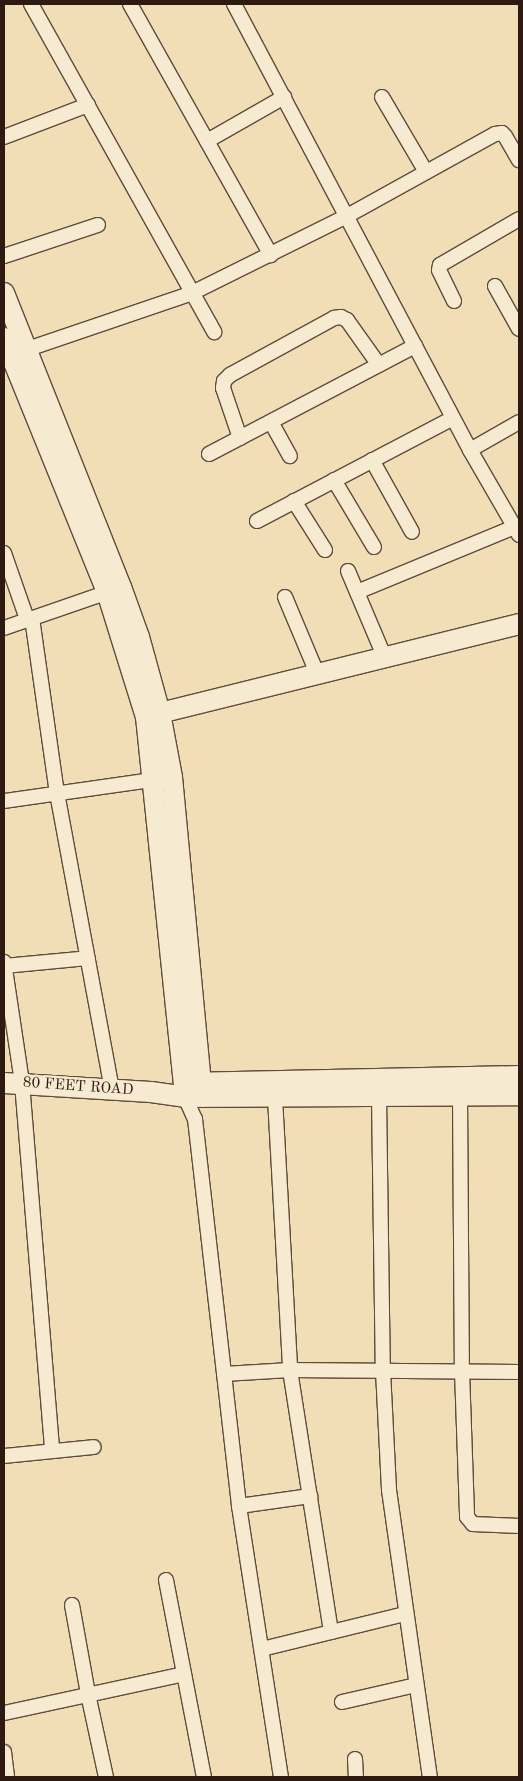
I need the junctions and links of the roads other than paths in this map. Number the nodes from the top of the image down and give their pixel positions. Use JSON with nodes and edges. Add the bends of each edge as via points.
{"nodes":[{"id":1,"x":31,"y":4,"type":"edge"},
{"id":2,"x":130,"y":4,"type":"edge"},
{"id":3,"x":234,"y":4,"type":"edge"},
{"id":4,"x":284,"y":97,"type":"junction"},
{"id":5,"x":382,"y":97,"type":"dead end"},
{"id":6,"x":88,"y":105,"type":"junction"},
{"id":7,"x":4,"y":136,"type":"edge"},
{"id":8,"x":207,"y":141,"type":"junction"},
{"id":9,"x":519,"y":160,"type":"edge"},
{"id":10,"x":426,"y":172,"type":"junction"},
{"id":11,"x":347,"y":216,"type":"junction"},
{"id":12,"x":519,"y":219,"type":"edge"},
{"id":13,"x":98,"y":225,"type":"dead end"},
{"id":14,"x":271,"y":255,"type":"junction"},
{"id":15,"x":4,"y":256,"type":"edge"},
{"id":16,"x":495,"y":286,"type":"dead end"},
{"id":17,"x":4,"y":293,"type":"edge"},
{"id":18,"x":192,"y":293,"type":"junction"},
{"id":19,"x":454,"y":301,"type":"dead end"},
{"id":20,"x":519,"y":329,"type":"edge"},
{"id":21,"x":214,"y":332,"type":"dead end"},
{"id":22,"x":415,"y":346,"type":"junction"},
{"id":23,"x":13,"y":347,"type":"edge"},
{"id":24,"x":379,"y":365,"type":"junction"},
{"id":25,"x":453,"y":418,"type":"junction"},
{"id":26,"x":270,"y":422,"type":"junction"},
{"id":27,"x":519,"y":422,"type":"edge"},
{"id":28,"x":240,"y":438,"type":"junction"},
{"id":29,"x":470,"y":450,"type":"junction"},
{"id":30,"x":209,"y":454,"type":"dead end"},
{"id":31,"x":290,"y":456,"type":"dead end"},
{"id":32,"x":372,"y":460,"type":"junction"},
{"id":33,"x":334,"y":480,"type":"junction"},
{"id":34,"x":294,"y":501,"type":"junction"},
{"id":35,"x":257,"y":521,"type":"dead end"},
{"id":36,"x":517,"y":531,"type":"edge"},
{"id":37,"x":412,"y":532,"type":"dead end"},
{"id":38,"x":374,"y":546,"type":"dead end"},
{"id":39,"x":326,"y":550,"type":"dead end"},
{"id":40,"x":4,"y":553,"type":"edge"},
{"id":41,"x":348,"y":571,"type":"dead end"},
{"id":42,"x":114,"y":590,"type":"junction"},
{"id":43,"x":357,"y":592,"type":"junction"},
{"id":44,"x":285,"y":596,"type":"dead end"},
{"id":45,"x":30,"y":619,"type":"junction"},
{"id":46,"x":519,"y":624,"type":"edge"},
{"id":47,"x":4,"y":628,"type":"edge"},
{"id":48,"x":384,"y":656,"type":"junction"},
{"id":49,"x":317,"y":673,"type":"junction"},
{"id":50,"x":153,"y":715,"type":"junction"},
{"id":51,"x":163,"y":778,"type":"junction"},
{"id":52,"x":57,"y":793,"type":"junction"},
{"id":53,"x":4,"y":800,"type":"edge"},
{"id":54,"x":88,"y":958,"type":"junction"},
{"id":55,"x":4,"y":962,"type":"edge"},
{"id":56,"x":4,"y":966,"type":"edge"},
{"id":57,"x":519,"y":1076,"type":"edge"},
{"id":58,"x":13,"y":1083,"type":"edge"},
{"id":59,"x":112,"y":1090,"type":"junction"},
{"id":60,"x":193,"y":1090,"type":"junction"},
{"id":61,"x":379,"y":1096,"type":"junction"},
{"id":62,"x":460,"y":1096,"type":"junction"},
{"id":63,"x":519,"y":1096,"type":"edge"},
{"id":64,"x":275,"y":1098,"type":"junction"},
{"id":65,"x":290,"y":1370,"type":"junction"},
{"id":66,"x":383,"y":1370,"type":"junction"},
{"id":67,"x":462,"y":1372,"type":"junction"},
{"id":68,"x":519,"y":1372,"type":"edge"},
{"id":69,"x":224,"y":1374,"type":"junction"},
{"id":70,"x":94,"y":1447,"type":"dead end"},
{"id":71,"x":52,"y":1451,"type":"junction"},
{"id":72,"x":4,"y":1456,"type":"edge"},
{"id":73,"x":310,"y":1496,"type":"junction"},
{"id":74,"x":239,"y":1506,"type":"junction"},
{"id":75,"x":519,"y":1526,"type":"edge"},
{"id":76,"x":166,"y":1580,"type":"dead end"},
{"id":77,"x":72,"y":1606,"type":"dead end"},
{"id":78,"x":405,"y":1614,"type":"junction"},
{"id":79,"x":331,"y":1632,"type":"junction"},
{"id":80,"x":262,"y":1649,"type":"junction"},
{"id":81,"x":184,"y":1674,"type":"junction"},
{"id":82,"x":416,"y":1685,"type":"junction"},
{"id":83,"x":88,"y":1694,"type":"junction"},
{"id":84,"x":342,"y":1702,"type":"dead end"},
{"id":85,"x":4,"y":1712,"type":"edge"},
{"id":86,"x":4,"y":1756,"type":"edge"},
{"id":87,"x":355,"y":1759,"type":"dead end"},
{"id":88,"x":7,"y":1777,"type":"edge"},
{"id":89,"x":106,"y":1777,"type":"edge"},
{"id":90,"x":204,"y":1777,"type":"edge"},
{"id":91,"x":281,"y":1777,"type":"edge"},
{"id":92,"x":356,"y":1777,"type":"edge"},
{"id":93,"x":430,"y":1777,"type":"edge"}],
"edges":[{"from":1,"to":6,"type":"street"},
{"from":2,"to":8,"type":"street"},
{"from":3,"to":4,"type":"street"},
{"from":4,"to":8,"type":"street"},
{"from":4,"to":11,"type":"street"},
{"from":5,"to":10,"type":"street"},
{"from":6,"to":7,"type":"street"},
{"from":6,"to":18,"type":"street"},
{"from":8,"to":14,"type":"street"},
{"from":9,"to":10,"type":"street","via":[[502,133]]},
{"from":10,"to":11,"type":"street"},
{"from":11,"to":14,"type":"street"},
{"from":11,"to":22,"type":"street"},
{"from":12,"to":19,"type":"street","via":[[440,264],[438,270]]},
{"from":13,"to":15,"type":"street"},
{"from":14,"to":18,"type":"street"},
{"from":16,"to":20,"type":"street"},
{"from":17,"to":23,"type":"street"},
{"from":18,"to":21,"type":"street"},
{"from":18,"to":23,"type":"street"},
{"from":22,"to":24,"type":"street"},
{"from":22,"to":25,"type":"street"},
{"from":23,"to":42,"type":"street"},
{"from":24,"to":26,"type":"street"},
{"from":24,"to":28,"type":"street","via":[[347,320],[341,316],[334,318],[224,381],[223,388]]},
{"from":25,"to":29,"type":"street"},
{"from":25,"to":32,"type":"street"},
{"from":26,"to":28,"type":"street"},
{"from":26,"to":31,"type":"street"},
{"from":27,"to":29,"type":"street"},
{"from":28,"to":30,"type":"street"},
{"from":29,"to":36,"type":"street"},
{"from":32,"to":33,"type":"street"},
{"from":32,"to":37,"type":"street"},
{"from":33,"to":34,"type":"street"},
{"from":33,"to":38,"type":"street"},
{"from":34,"to":35,"type":"street"},
{"from":34,"to":39,"type":"street"},
{"from":36,"to":43,"type":"street"},
{"from":40,"to":45,"type":"street"},
{"from":41,"to":43,"type":"street"},
{"from":42,"to":45,"type":"street"},
{"from":42,"to":50,"type":"street","via":[[139,637]]},
{"from":43,"to":48,"type":"street"},
{"from":44,"to":49,"type":"street"},
{"from":45,"to":47,"type":"street"},
{"from":45,"to":52,"type":"street"},
{"from":46,"to":48,"type":"street"},
{"from":48,"to":49,"type":"street"},
{"from":49,"to":50,"type":"street"},
{"from":50,"to":51,"type":"street"},
{"from":51,"to":52,"type":"street"},
{"from":51,"to":60,"type":"street"},
{"from":52,"to":53,"type":"street"},
{"from":52,"to":54,"type":"street"},
{"from":54,"to":56,"type":"street"},
{"from":54,"to":59,"type":"street"},
{"from":55,"to":56,"type":"street"},
{"from":56,"to":58,"type":"street"},
{"from":57,"to":60,"type":"street"},
{"from":58,"to":59,"type":"street","name":"80 FEET ROAD"},
{"from":58,"to":71,"type":"street"},
{"from":59,"to":60,"type":"street","name":"80 FEET ROAD"},
{"from":60,"to":64,"type":"street"},
{"from":60,"to":69,"type":"street"},
{"from":61,"to":62,"type":"street"},
{"from":61,"to":64,"type":"street"},
{"from":61,"to":66,"type":"street"},
{"from":62,"to":63,"type":"street"},
{"from":62,"to":67,"type":"street"},
{"from":64,"to":65,"type":"street"},
{"from":65,"to":66,"type":"street"},
{"from":65,"to":69,"type":"street"},
{"from":65,"to":73,"type":"street"},
{"from":66,"to":67,"type":"street"},
{"from":66,"to":78,"type":"street","via":[[389,1490]]},
{"from":67,"to":68,"type":"street"},
{"from":67,"to":75,"type":"street","via":[[469,1522]]},
{"from":69,"to":74,"type":"street"},
{"from":70,"to":71,"type":"street"},
{"from":71,"to":72,"type":"street"},
{"from":73,"to":74,"type":"street"},
{"from":73,"to":79,"type":"street"},
{"from":74,"to":80,"type":"street"},
{"from":76,"to":81,"type":"street"},
{"from":77,"to":83,"type":"street"},
{"from":78,"to":79,"type":"street"},
{"from":78,"to":82,"type":"street"},
{"from":79,"to":80,"type":"street"},
{"from":80,"to":91,"type":"street"},
{"from":81,"to":83,"type":"street"},
{"from":81,"to":90,"type":"street"},
{"from":82,"to":84,"type":"street"},
{"from":82,"to":93,"type":"street"},
{"from":83,"to":85,"type":"street"},
{"from":83,"to":89,"type":"street"},
{"from":86,"to":88,"type":"street"},
{"from":87,"to":92,"type":"street"}]}
